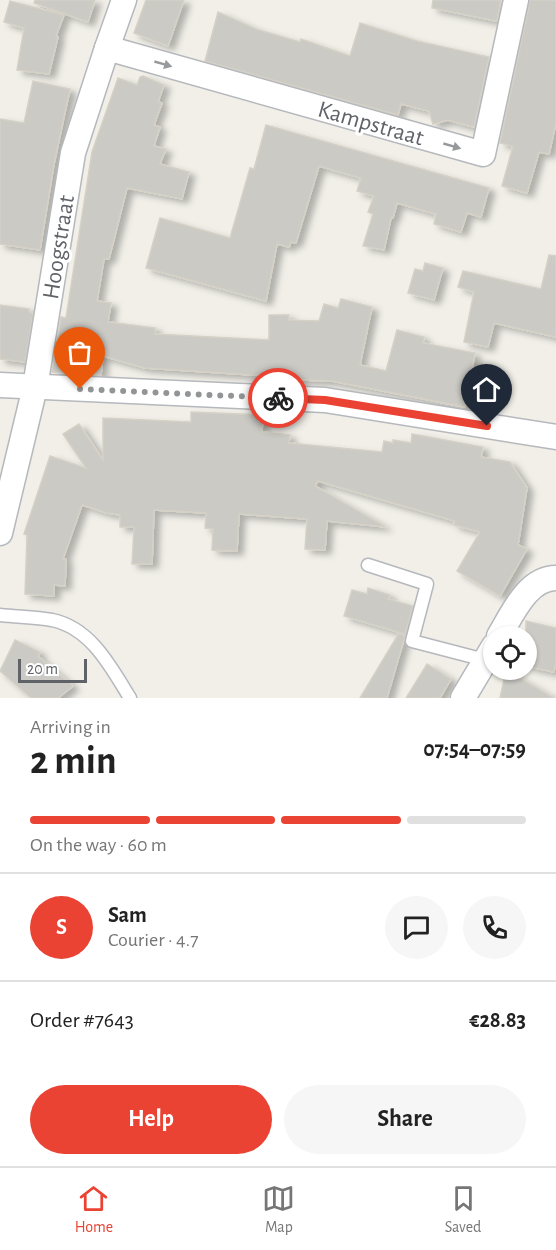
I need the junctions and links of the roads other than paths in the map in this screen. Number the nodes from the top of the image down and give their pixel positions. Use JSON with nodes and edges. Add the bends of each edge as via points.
{"nodes":[{"id":1,"x":124,"y":0,"type":"edge"},
{"id":2,"x":516,"y":0,"type":"edge"},
{"id":3,"x":106,"y":48,"type":"junction"},
{"id":4,"x":0,"y":385,"type":"edge"},
{"id":5,"x":35,"y":387,"type":"junction"},
{"id":6,"x":556,"y":437,"type":"edge"},
{"id":7,"x":0,"y":532,"type":"edge"},
{"id":8,"x":368,"y":565,"type":"dead end"},
{"id":9,"x":556,"y":578,"type":"edge"},
{"id":10,"x":0,"y":615,"type":"edge"},
{"id":11,"x":505,"y":626,"type":"edge"},
{"id":12,"x":483,"y":652,"type":"edge"},
{"id":13,"x":483,"y":663,"type":"edge"},
{"id":14,"x":130,"y":698,"type":"edge"},
{"id":15,"x":463,"y":698,"type":"edge"}],
"edges":[{"from":1,"to":3,"type":"street","name":"Hoogstraat"},
{"from":3,"to":2,"type":"street","name":"Kampstraat","one_way":true,"via":[[483,154]]},
{"from":3,"to":5,"type":"street","name":"Hoogstraat","via":[[73,153]]},
{"from":4,"to":5,"type":"street"},
{"from":5,"to":6,"type":"street","via":[[325,400]]},
{"from":5,"to":7,"type":"street","name":"Hoogstraat"},
{"from":8,"to":12,"type":"lane","via":[[427,584],[412,641]]},
{"from":9,"to":11,"type":"street","via":[[547,578],[523,595]]},
{"from":10,"to":14,"type":"lane","via":[[54,620],[84,635],[106,658]]},
{"from":13,"to":15,"type":"street"}]}
